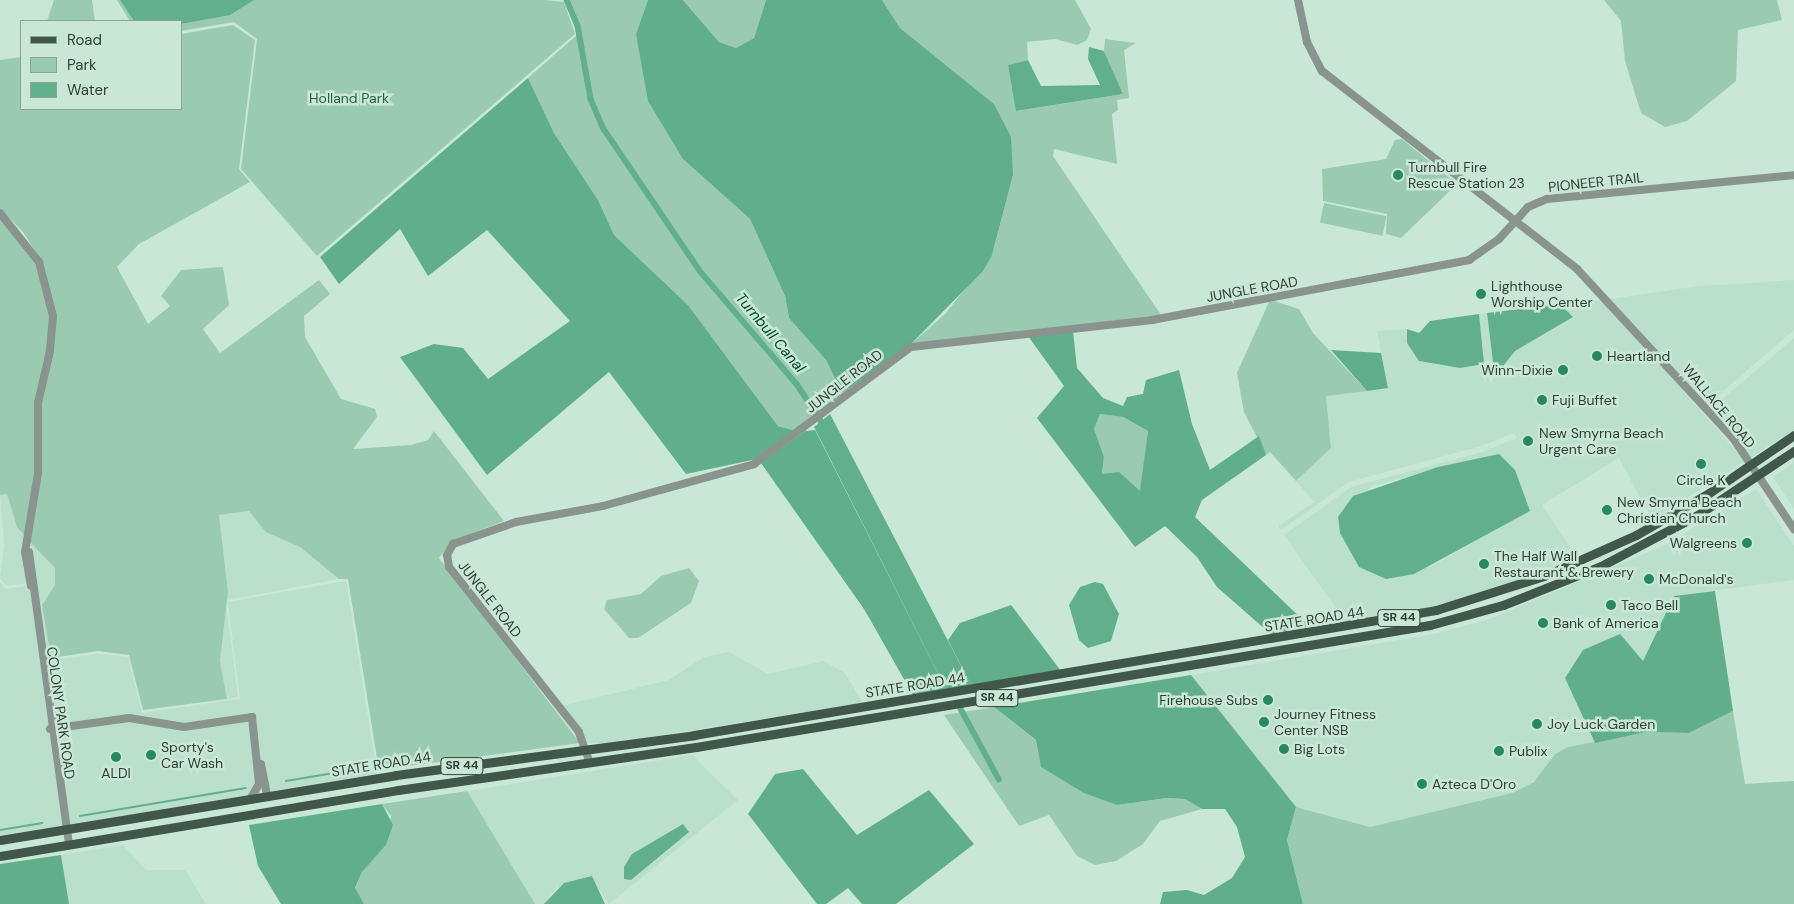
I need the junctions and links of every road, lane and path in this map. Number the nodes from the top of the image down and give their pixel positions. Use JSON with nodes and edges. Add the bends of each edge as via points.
{"nodes":[{"id":1,"x":1298,"y":0,"type":"edge"},
{"id":2,"x":1794,"y":175,"type":"edge"},
{"id":3,"x":0,"y":213,"type":"edge"},
{"id":4,"x":1516,"y":218,"type":"junction"},
{"id":5,"x":1794,"y":435,"type":"edge"},
{"id":6,"x":1794,"y":451,"type":"edge"},
{"id":7,"x":1751,"y":465,"type":"junction"},
{"id":8,"x":1758,"y":476,"type":"junction"},
{"id":9,"x":1680,"y":511,"type":"junction"},
{"id":10,"x":1794,"y":529,"type":"edge"},
{"id":11,"x":1607,"y":549,"type":"junction"},
{"id":12,"x":1617,"y":559,"type":"junction"},
{"id":13,"x":1544,"y":590,"type":"junction"},
{"id":14,"x":1094,"y":669,"type":"junction"},
{"id":15,"x":1097,"y":682,"type":"junction"},
{"id":16,"x":50,"y":729,"type":"junction"},
{"id":17,"x":255,"y":741,"type":"junction"},
{"id":18,"x":587,"y":750,"type":"junction"},
{"id":19,"x":590,"y":763,"type":"junction"},
{"id":20,"x":267,"y":796,"type":"junction"},
{"id":21,"x":251,"y":798,"type":"junction"},
{"id":22,"x":64,"y":829,"type":"junction"},
{"id":23,"x":165,"y":829,"type":"junction"},
{"id":24,"x":0,"y":840,"type":"edge"},
{"id":25,"x":69,"y":844,"type":"junction"},
{"id":26,"x":0,"y":856,"type":"edge"}],
"edges":[{"from":1,"to":4,"type":"street","via":[[1312,54],[1338,87]]},
{"from":2,"to":4,"type":"street","name":"PIONEER TRAIL","via":[[1547,199],[1528,207]]},
{"from":3,"to":16,"type":"street","name":"COLONY PARK ROAD","via":[[39,262],[53,316],[50,351],[38,404],[38,473],[27,540]]},
{"from":4,"to":7,"type":"street","name":"WALLACE ROAD","via":[[1597,290],[1733,438]]},
{"from":4,"to":18,"type":"street","name":"JUNGLE ROAD","via":[[1474,257],[1393,277],[1152,320],[911,347],[754,464],[603,506],[516,522],[449,548],[450,567],[579,732]]},
{"from":5,"to":7,"type":"main road","name":"STATE ROAD 44","number":"SR 44"},
{"from":6,"to":8,"type":"main road","name":"STATE ROAD 44","number":"SR 44"},
{"from":7,"to":8,"type":"street","name":"WALLACE ROAD"},
{"from":7,"to":9,"type":"main road","name":"STATE ROAD 44","number":"SR 44"},
{"from":8,"to":10,"type":"street","name":"WALLACE ROAD"},
{"from":8,"to":12,"type":"main road","name":"STATE ROAD 44","number":"SR 44"},
{"from":9,"to":11,"type":"main road","name":"STATE ROAD 44","number":"SR 44"},
{"from":9,"to":12,"type":"main road","via":[[1618,550]]},
{"from":11,"to":13,"type":"main road","via":[[1607,558]]},
{"from":11,"to":14,"type":"main road","name":"STATE ROAD 44","number":"SR 44","via":[[1524,584],[1436,610]]},
{"from":12,"to":13,"type":"main road","name":"STATE ROAD 44","number":"SR 44"},
{"from":13,"to":15,"type":"main road","name":"STATE ROAD 44","number":"SR 44","via":[[1394,632]]},
{"from":14,"to":15,"type":"main road"},
{"from":14,"to":18,"type":"main road","name":"STATE ROAD 44","number":"SR 44"},
{"from":15,"to":19,"type":"main road","name":"STATE ROAD 44","number":"SR 44"},
{"from":16,"to":17,"type":"street","via":[[129,718],[184,727],[252,717]]},
{"from":16,"to":22,"type":"street","name":"COLONY PARK ROAD"},
{"from":17,"to":20,"type":"street"},
{"from":17,"to":21,"type":"street","via":[[259,784]]},
{"from":18,"to":19,"type":"street","name":"JUNGLE ROAD"},
{"from":18,"to":20,"type":"main road","name":"STATE ROAD 44","number":"SR 44"},
{"from":19,"to":23,"type":"main road","name":"STATE ROAD 44","number":"SR 44"},
{"from":20,"to":21,"type":"main road","name":"STATE ROAD 44","number":"SR 44"},
{"from":20,"to":23,"type":"main road","via":[[260,808],[191,819]]},
{"from":21,"to":22,"type":"main road","name":"STATE ROAD 44","number":"SR 44"},
{"from":22,"to":24,"type":"main road","name":"STATE ROAD 44","number":"SR 44"},
{"from":22,"to":25,"type":"street","name":"COLONY PARK ROAD"},
{"from":23,"to":25,"type":"main road","name":"STATE ROAD 44","number":"SR 44"},
{"from":25,"to":26,"type":"main road","name":"STATE ROAD 44","number":"SR 44"}]}
